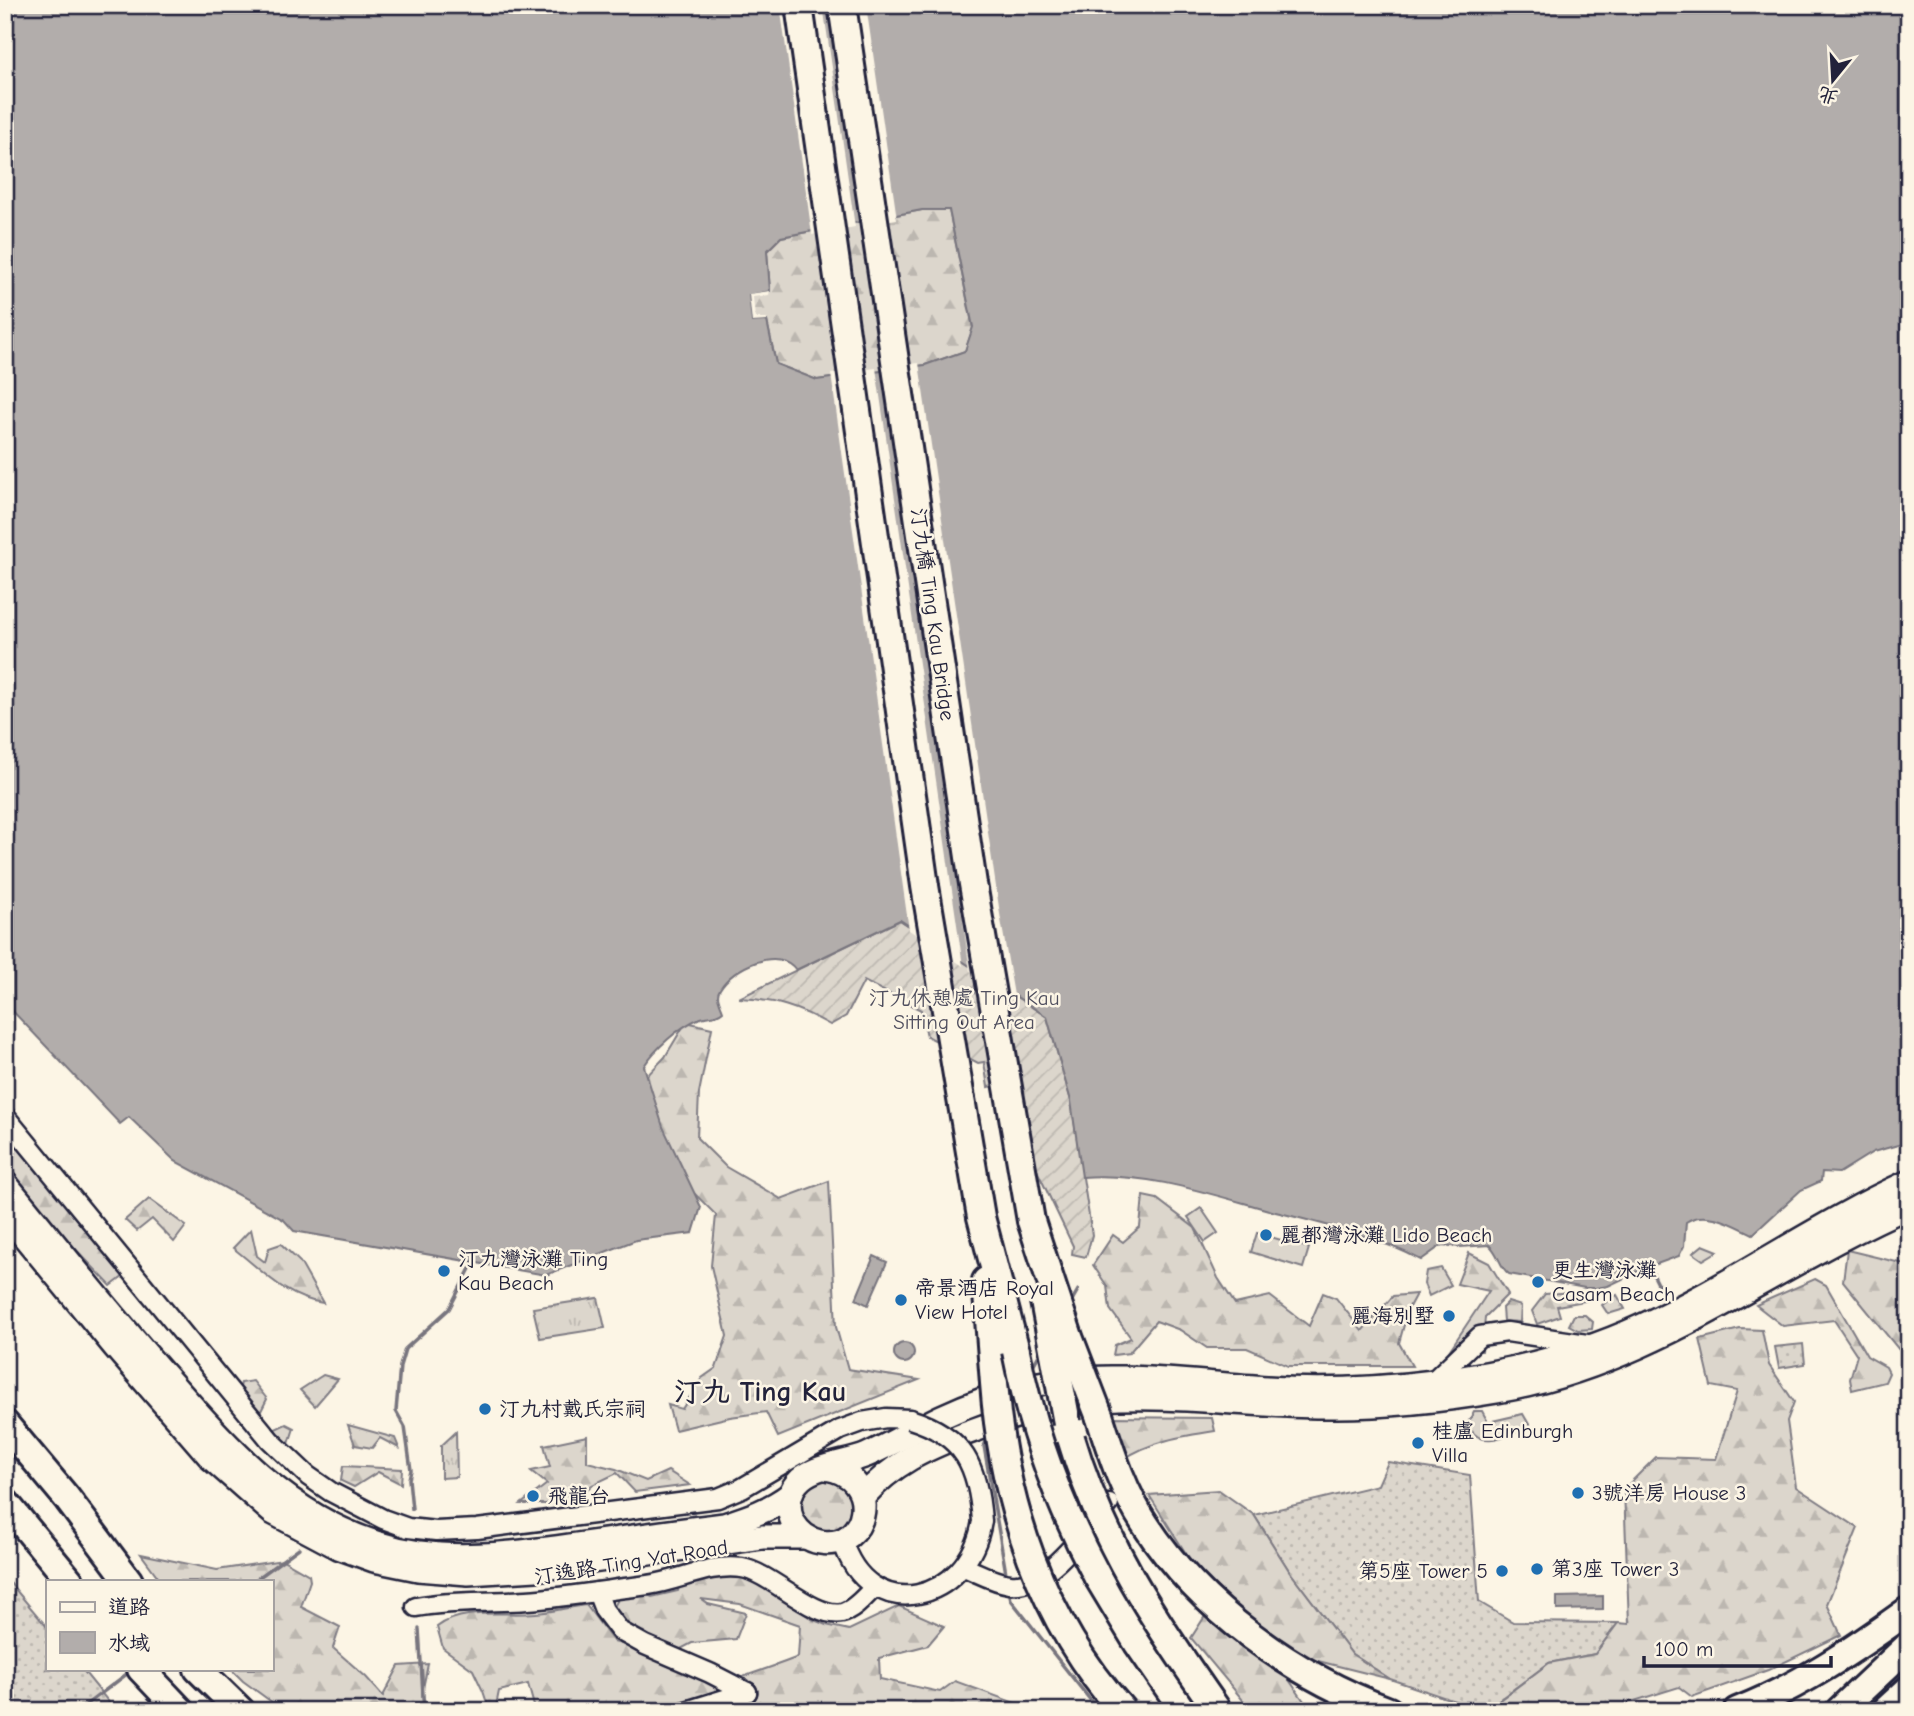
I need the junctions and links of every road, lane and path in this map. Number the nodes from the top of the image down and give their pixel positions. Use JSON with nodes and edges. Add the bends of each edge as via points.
{"nodes":[{"id":1,"x":799,"y":5,"type":"edge"},
{"id":2,"x":842,"y":5,"type":"edge"},
{"id":3,"x":5,"y":1116,"type":"edge"},
{"id":4,"x":1909,"y":1182,"type":"edge"},
{"id":5,"x":5,"y":1183,"type":"edge"},
{"id":6,"x":1909,"y":1206,"type":"edge"},
{"id":7,"x":5,"y":1213,"type":"edge"},
{"id":8,"x":981,"y":1217,"type":"junction"},
{"id":9,"x":1031,"y":1220,"type":"junction"},
{"id":10,"x":1596,"y":1345,"type":"junction"},
{"id":11,"x":1432,"y":1382,"type":"junction"},
{"id":12,"x":5,"y":1424,"type":"edge"},
{"id":13,"x":826,"y":1468,"type":"junction"},
{"id":14,"x":791,"y":1494,"type":"junction"},
{"id":15,"x":863,"y":1497,"type":"junction"},
{"id":16,"x":5,"y":1502,"type":"edge"},
{"id":17,"x":1109,"y":1504,"type":"dead end"},
{"id":18,"x":806,"y":1537,"type":"junction"},
{"id":19,"x":842,"y":1540,"type":"junction"},
{"id":20,"x":964,"y":1567,"type":"junction"},
{"id":21,"x":69,"y":1580,"type":"edge"},
{"id":22,"x":128,"y":1580,"type":"edge"},
{"id":23,"x":875,"y":1587,"type":"junction"},
{"id":24,"x":597,"y":1592,"type":"junction"},
{"id":25,"x":416,"y":1607,"type":"dead end"},
{"id":26,"x":1909,"y":1610,"type":"edge"},
{"id":27,"x":1909,"y":1645,"type":"edge"},
{"id":28,"x":142,"y":1670,"type":"edge"},
{"id":29,"x":199,"y":1670,"type":"edge"},
{"id":30,"x":1909,"y":1689,"type":"edge"},
{"id":31,"x":181,"y":1711,"type":"edge"},
{"id":32,"x":242,"y":1711,"type":"edge"},
{"id":33,"x":686,"y":1711,"type":"edge"},
{"id":34,"x":1123,"y":1711,"type":"edge"},
{"id":35,"x":1184,"y":1711,"type":"edge"},
{"id":36,"x":1218,"y":1711,"type":"edge"},
{"id":37,"x":1389,"y":1711,"type":"edge"},
{"id":38,"x":1737,"y":1711,"type":"edge"},
{"id":39,"x":1839,"y":1711,"type":"edge"},
{"id":40,"x":1885,"y":1711,"type":"edge"}],
"edges":[{"from":1,"to":8,"type":"highway","via":[[925,886]]},
{"from":2,"to":9,"type":"highway","name":"汀九橋 Ting Kau Bridge","via":[[973,884]]},
{"from":3,"to":20,"type":"street","bridge":true,"via":[[270,1440],[331,1492],[398,1525],[436,1531],[486,1528],[718,1498],[840,1430],[886,1418],[910,1419],[940,1431],[964,1453],[976,1475],[982,1521]]},
{"from":4,"to":10,"type":"main road","via":[[1819,1227],[1686,1304]]},
{"from":5,"to":14,"type":"main road","via":[[130,1337],[227,1446],[282,1495],[343,1531],[419,1553],[472,1556],[521,1552],[724,1525],[757,1515]]},
{"from":6,"to":15,"type":"main road","bridge":true,"via":[[1820,1249],[1650,1343],[1582,1369],[1451,1398],[1372,1406],[1269,1406],[1139,1398],[1046,1408],[920,1451],[891,1468]]},
{"from":7,"to":18,"type":"main road","via":[[212,1459],[272,1512],[338,1547],[418,1569],[468,1573],[545,1568],[762,1537]]},
{"from":8,"to":34,"type":"highway","bridge":true,"via":[[996,1418],[1015,1512],[1055,1613],[1087,1666]]},
{"from":8,"to":35,"type":"highway","bridge":true,"via":[[1037,1429],[1069,1517],[1117,1611]]},
{"from":9,"to":36,"type":"highway","bridge":true,"via":[[1064,1413],[1091,1500],[1137,1591]]},
{"from":9,"to":37,"type":"highway","bridge":true,"via":[[1116,1467],[1144,1523],[1189,1579],[1265,1646],[1318,1678]]},
{"from":10,"to":11,"type":"main road","via":[[1518,1368]]},
{"from":10,"to":11,"type":"street","via":[[1507,1332],[1480,1336]]},
{"from":11,"to":13,"type":"main road","bridge":true,"via":[[1310,1389],[1091,1379],[1041,1384],[945,1415],[864,1456]]},
{"from":12,"to":22,"type":"highway"},
{"from":13,"to":14,"type":"main road","via":[[805,1475]]},
{"from":13,"to":15,"type":"main road","via":[[852,1478]]},
{"from":14,"to":18,"type":"main road","via":[[792,1519]]},
{"from":15,"to":19,"type":"main road","via":[[858,1527]]},
{"from":16,"to":21,"type":"highway"},
{"from":17,"to":20,"type":"street","via":[[1050,1570],[1029,1583],[999,1582]]},
{"from":18,"to":19,"type":"main road","via":[[826,1543]]},
{"from":19,"to":23,"type":"street","via":[[858,1573]]},
{"from":20,"to":23,"type":"street","via":[[923,1594],[906,1596]]},
{"from":23,"to":24,"type":"street","name":"汀逸路 Ting Yat Road","via":[[843,1613],[828,1613],[744,1568],[707,1569],[655,1584]]},
{"from":24,"to":25,"type":"street","name":"汀逸路 Ting Yat Road"},
{"from":24,"to":33,"type":"street","via":[[620,1631],[747,1692]]},
{"from":26,"to":38,"type":"highway","via":[[1783,1692]]},
{"from":27,"to":39,"type":"highway"},
{"from":28,"to":31,"type":"highway"},
{"from":29,"to":32,"type":"highway"},
{"from":30,"to":40,"type":"highway"}]}
